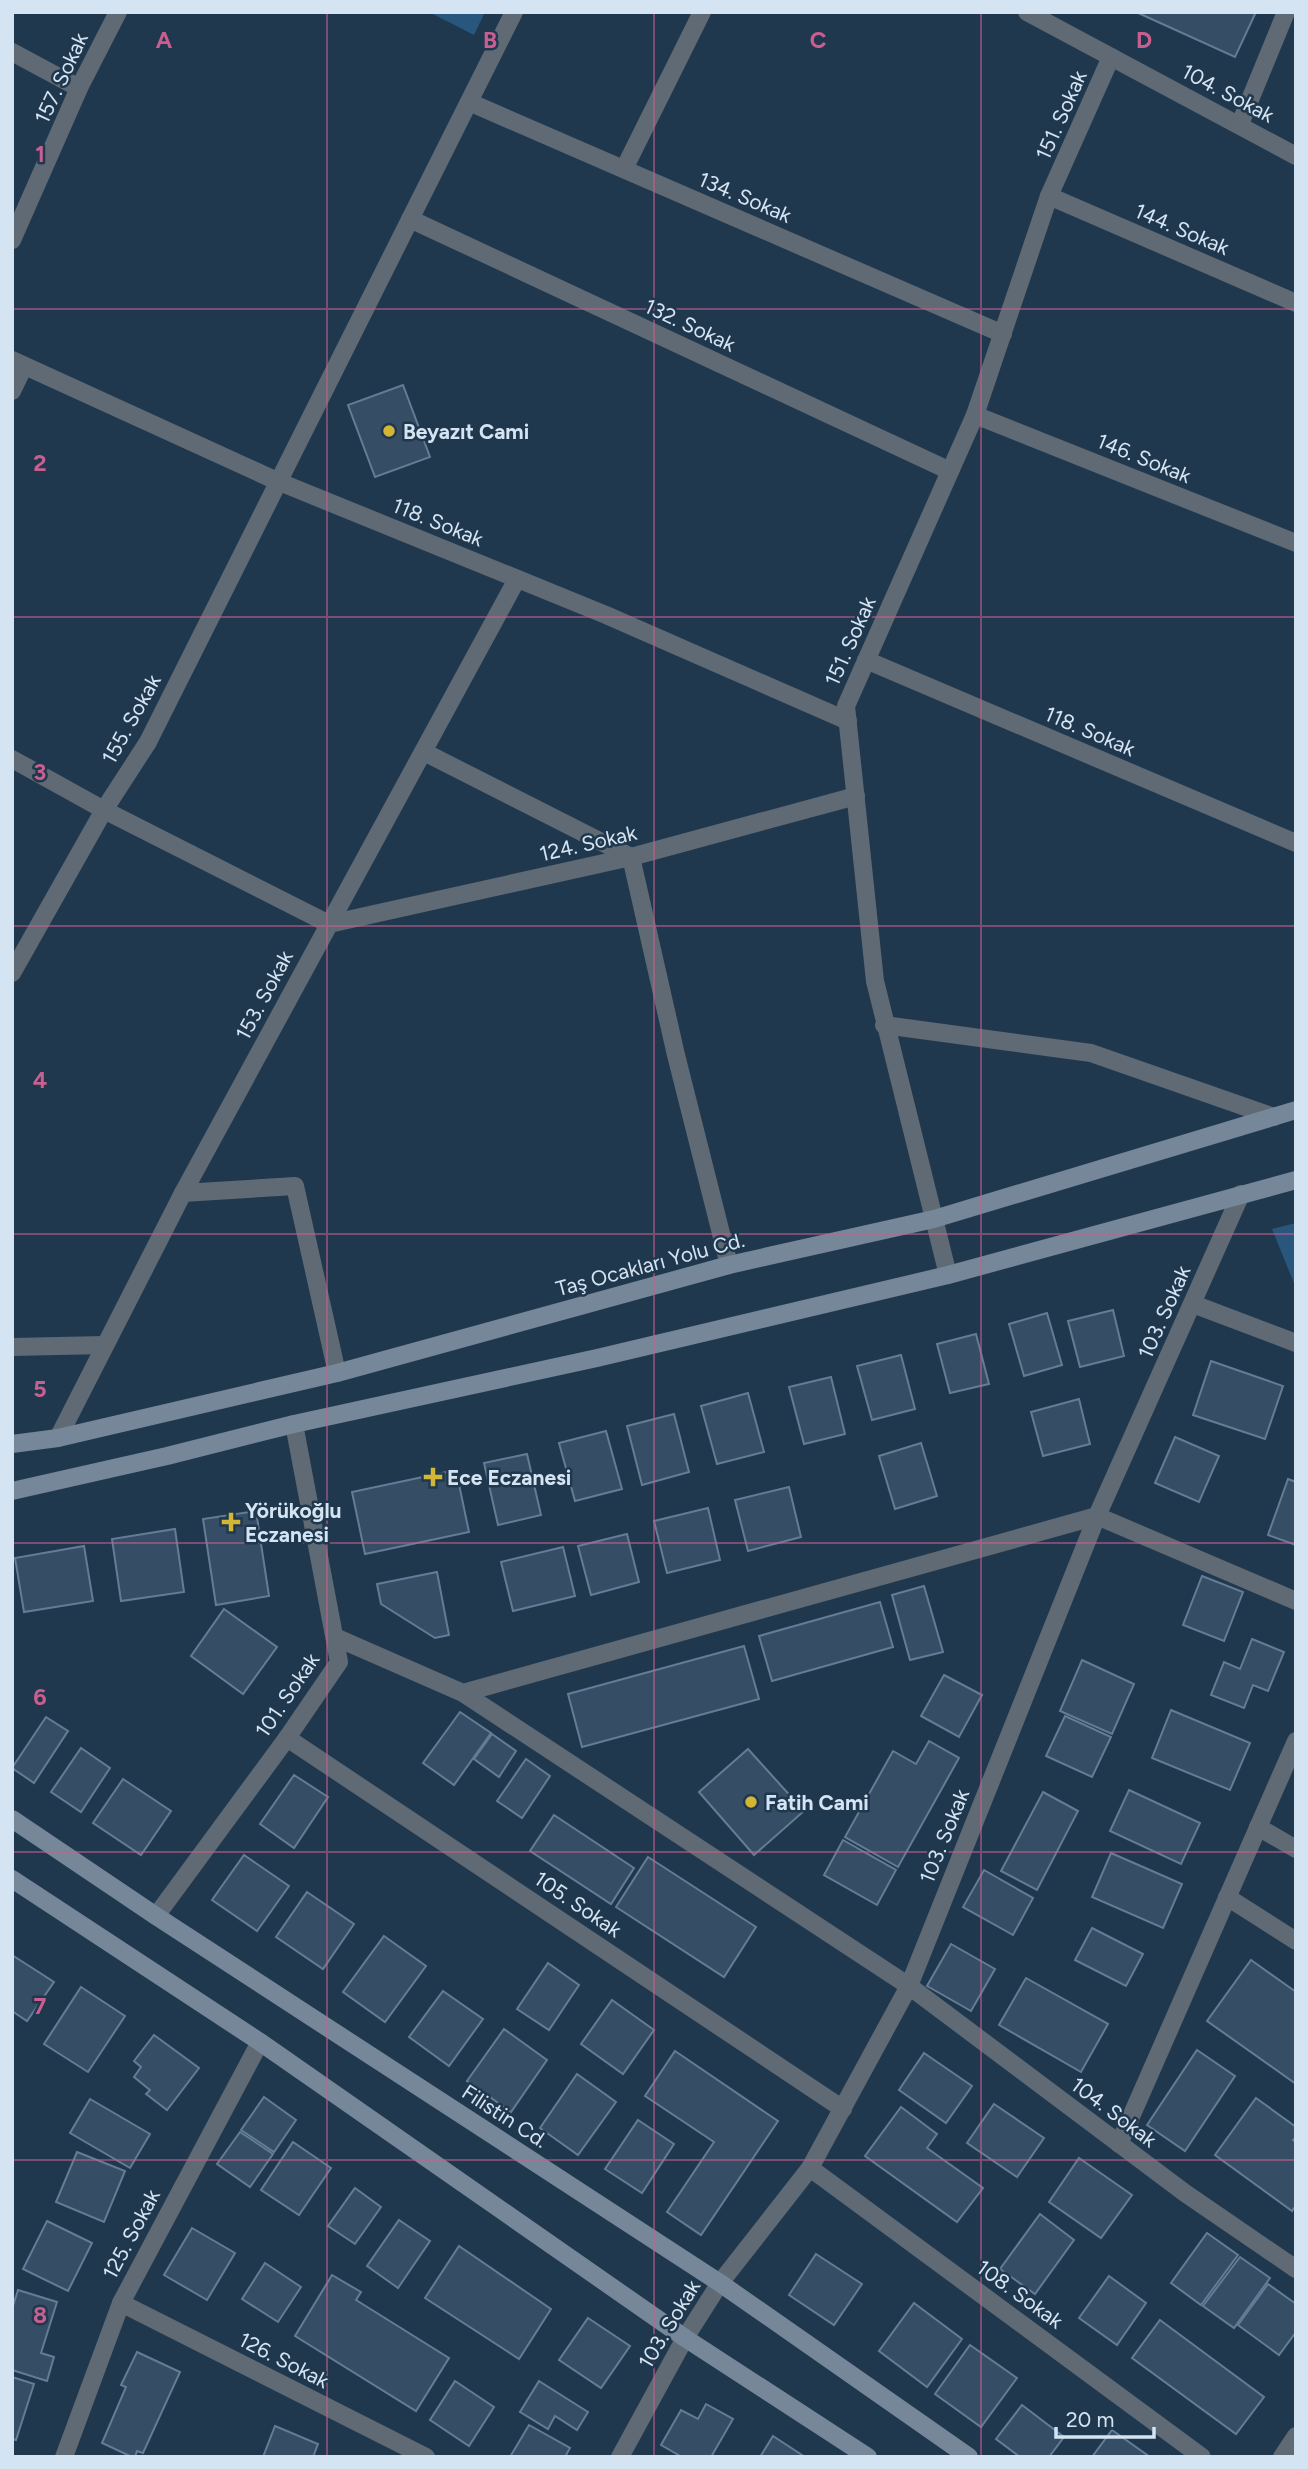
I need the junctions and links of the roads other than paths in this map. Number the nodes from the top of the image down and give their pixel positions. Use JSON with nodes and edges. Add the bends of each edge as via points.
{"nodes":[{"id":1,"x":118,"y":12,"type":"edge"},
{"id":2,"x":514,"y":12,"type":"edge"},
{"id":3,"x":702,"y":12,"type":"edge"},
{"id":4,"x":1027,"y":12,"type":"edge"},
{"id":5,"x":1286,"y":12,"type":"edge"},
{"id":6,"x":12,"y":52,"type":"edge"},
{"id":7,"x":1111,"y":57,"type":"junction"},
{"id":8,"x":79,"y":88,"type":"junction"},
{"id":9,"x":469,"y":102,"type":"junction"},
{"id":10,"x":1240,"y":124,"type":"junction"},
{"id":11,"x":1296,"y":156,"type":"edge"},
{"id":12,"x":624,"y":169,"type":"junction"},
{"id":13,"x":1049,"y":197,"type":"junction"},
{"id":14,"x":410,"y":219,"type":"junction"},
{"id":15,"x":12,"y":240,"type":"edge"},
{"id":16,"x":1296,"y":303,"type":"edge"},
{"id":17,"x":1003,"y":334,"type":"junction"},
{"id":18,"x":18,"y":363,"type":"edge"},
{"id":19,"x":12,"y":391,"type":"edge"},
{"id":20,"x":975,"y":415,"type":"junction"},
{"id":21,"x":950,"y":471,"type":"junction"},
{"id":22,"x":277,"y":481,"type":"junction"},
{"id":23,"x":1296,"y":543,"type":"edge"},
{"id":24,"x":517,"y":579,"type":"junction"},
{"id":25,"x":866,"y":660,"type":"junction"},
{"id":26,"x":848,"y":721,"type":"junction"},
{"id":27,"x":424,"y":752,"type":"junction"},
{"id":28,"x":12,"y":759,"type":"edge"},
{"id":29,"x":856,"y":796,"type":"junction"},
{"id":30,"x":104,"y":810,"type":"junction"},
{"id":31,"x":1296,"y":843,"type":"edge"},
{"id":32,"x":631,"y":857,"type":"junction"},
{"id":33,"x":329,"y":923,"type":"junction"},
{"id":34,"x":12,"y":973,"type":"edge"},
{"id":35,"x":884,"y":1025,"type":"junction"},
{"id":36,"x":1296,"y":1110,"type":"edge"},
{"id":37,"x":1274,"y":1117,"type":"junction"},
{"id":38,"x":1296,"y":1180,"type":"edge"},
{"id":39,"x":183,"y":1193,"type":"junction"},
{"id":40,"x":1241,"y":1194,"type":"junction"},
{"id":41,"x":934,"y":1219,"type":"junction"},
{"id":42,"x":729,"y":1265,"type":"junction"},
{"id":43,"x":948,"y":1275,"type":"junction"},
{"id":44,"x":1193,"y":1304,"type":"junction"},
{"id":45,"x":1296,"y":1343,"type":"edge"},
{"id":46,"x":105,"y":1345,"type":"junction"},
{"id":47,"x":12,"y":1346,"type":"edge"},
{"id":48,"x":337,"y":1373,"type":"junction"},
{"id":49,"x":294,"y":1424,"type":"junction"},
{"id":50,"x":58,"y":1438,"type":"junction"},
{"id":51,"x":12,"y":1444,"type":"edge"},
{"id":52,"x":12,"y":1491,"type":"edge"},
{"id":53,"x":1097,"y":1516,"type":"junction"},
{"id":54,"x":1296,"y":1601,"type":"edge"},
{"id":55,"x":335,"y":1637,"type":"junction"},
{"id":56,"x":463,"y":1693,"type":"junction"},
{"id":57,"x":287,"y":1738,"type":"junction"},
{"id":58,"x":1296,"y":1741,"type":"edge"},
{"id":59,"x":12,"y":1819,"type":"edge"},
{"id":60,"x":1258,"y":1827,"type":"junction"},
{"id":61,"x":1296,"y":1849,"type":"edge"},
{"id":62,"x":12,"y":1879,"type":"edge"},
{"id":63,"x":1227,"y":1897,"type":"junction"},
{"id":64,"x":156,"y":1916,"type":"junction"},
{"id":65,"x":1296,"y":1941,"type":"edge"},
{"id":66,"x":909,"y":1986,"type":"junction"},
{"id":67,"x":260,"y":2042,"type":"junction"},
{"id":68,"x":843,"y":2109,"type":"junction"},
{"id":69,"x":1119,"y":2144,"type":"junction"},
{"id":70,"x":810,"y":2168,"type":"junction"},
{"id":71,"x":1296,"y":2269,"type":"edge"},
{"id":72,"x":720,"y":2283,"type":"junction"},
{"id":73,"x":121,"y":2303,"type":"junction"},
{"id":74,"x":685,"y":2337,"type":"junction"},
{"id":75,"x":1296,"y":2436,"type":"edge"},
{"id":76,"x":64,"y":2457,"type":"edge"},
{"id":77,"x":426,"y":2457,"type":"edge"},
{"id":78,"x":621,"y":2457,"type":"edge"},
{"id":79,"x":868,"y":2457,"type":"edge"},
{"id":80,"x":969,"y":2457,"type":"edge"},
{"id":81,"x":1202,"y":2457,"type":"edge"},
{"id":82,"x":1282,"y":2457,"type":"edge"}],
"edges":[{"from":1,"to":8,"type":"street","name":"157. Sokak"},
{"from":2,"to":9,"type":"street","name":"155. Sokak"},
{"from":3,"to":12,"type":"street"},
{"from":4,"to":7,"type":"street","name":"104. Sokak"},
{"from":5,"to":10,"type":"street"},
{"from":6,"to":8,"type":"street"},
{"from":7,"to":10,"type":"street","name":"104. Sokak"},
{"from":7,"to":13,"type":"street","name":"151. Sokak"},
{"from":8,"to":15,"type":"street","name":"157. Sokak"},
{"from":9,"to":12,"type":"street","name":"134. Sokak"},
{"from":9,"to":14,"type":"street","name":"155. Sokak"},
{"from":10,"to":11,"type":"street","name":"104. Sokak"},
{"from":12,"to":17,"type":"street","name":"134. Sokak"},
{"from":13,"to":16,"type":"street","name":"144. Sokak"},
{"from":13,"to":17,"type":"street","name":"151. Sokak"},
{"from":14,"to":21,"type":"street","name":"132. Sokak"},
{"from":14,"to":22,"type":"street","name":"155. Sokak"},
{"from":17,"to":20,"type":"street","name":"151. Sokak"},
{"from":18,"to":19,"type":"street"},
{"from":18,"to":22,"type":"street","name":"118. Sokak"},
{"from":20,"to":21,"type":"street","name":"151. Sokak"},
{"from":20,"to":23,"type":"street","name":"146. Sokak"},
{"from":21,"to":25,"type":"street","name":"151. Sokak"},
{"from":22,"to":24,"type":"street","name":"118. Sokak"},
{"from":22,"to":30,"type":"street","name":"155. Sokak","via":[[148,742]]},
{"from":24,"to":26,"type":"street","name":"118. Sokak"},
{"from":24,"to":27,"type":"street","name":"153. Sokak"},
{"from":25,"to":26,"type":"street","name":"151. Sokak","via":[[846,706]]},
{"from":25,"to":31,"type":"street","name":"118. Sokak"},
{"from":26,"to":29,"type":"street","name":"151. Sokak"},
{"from":27,"to":32,"type":"street"},
{"from":27,"to":33,"type":"street","name":"153. Sokak"},
{"from":28,"to":30,"type":"street"},
{"from":29,"to":32,"type":"street","name":"124. Sokak"},
{"from":29,"to":35,"type":"street","name":"151. Sokak","via":[[875,981]]},
{"from":30,"to":33,"type":"street"},
{"from":30,"to":34,"type":"street","name":"155. Sokak"},
{"from":32,"to":33,"type":"street","name":"124. Sokak"},
{"from":32,"to":42,"type":"street"},
{"from":33,"to":39,"type":"street","name":"153. Sokak"},
{"from":35,"to":37,"type":"street","via":[[1091,1053]]},
{"from":35,"to":41,"type":"street","name":"151. Sokak"},
{"from":36,"to":37,"type":"main road","name":"Taş Ocakları Yolu Cd."},
{"from":37,"to":41,"type":"main road","name":"Taş Ocakları Yolu Cd."},
{"from":38,"to":40,"type":"main road"},
{"from":39,"to":46,"type":"street","name":"153. Sokak"},
{"from":39,"to":48,"type":"street","via":[[295,1185]]},
{"from":40,"to":43,"type":"main road"},
{"from":40,"to":44,"type":"street","name":"103. Sokak"},
{"from":41,"to":42,"type":"main road","name":"Taş Ocakları Yolu Cd."},
{"from":41,"to":43,"type":"street","name":"151. Sokak"},
{"from":42,"to":48,"type":"main road","name":"Taş Ocakları Yolu Cd."},
{"from":43,"to":49,"type":"main road"},
{"from":44,"to":45,"type":"street"},
{"from":44,"to":53,"type":"street","name":"103. Sokak"},
{"from":46,"to":47,"type":"street"},
{"from":46,"to":50,"type":"street","name":"153. Sokak"},
{"from":48,"to":50,"type":"main road","name":"Taş Ocakları Yolu Cd."},
{"from":49,"to":52,"type":"main road"},
{"from":49,"to":55,"type":"street","name":"101. Sokak"},
{"from":50,"to":51,"type":"main road","name":"Taş Ocakları Yolu Cd."},
{"from":53,"to":54,"type":"street"},
{"from":53,"to":56,"type":"street"},
{"from":53,"to":66,"type":"street","name":"103. Sokak"},
{"from":55,"to":56,"type":"street","name":"104. Sokak"},
{"from":55,"to":57,"type":"street","name":"101. Sokak","via":[[339,1662]]},
{"from":56,"to":66,"type":"street","name":"104. Sokak"},
{"from":57,"to":64,"type":"street","name":"101. Sokak"},
{"from":57,"to":68,"type":"street","name":"105. Sokak"},
{"from":58,"to":60,"type":"street"},
{"from":59,"to":64,"type":"main road","name":"Filistin Cd."},
{"from":60,"to":61,"type":"street"},
{"from":60,"to":63,"type":"street"},
{"from":62,"to":67,"type":"main road"},
{"from":63,"to":65,"type":"street"},
{"from":63,"to":69,"type":"street"},
{"from":64,"to":72,"type":"main road","name":"Filistin Cd."},
{"from":66,"to":68,"type":"street","name":"103. Sokak"},
{"from":66,"to":69,"type":"street","name":"104. Sokak"},
{"from":67,"to":73,"type":"street","name":"125. Sokak"},
{"from":67,"to":74,"type":"main road"},
{"from":68,"to":70,"type":"street","name":"103. Sokak"},
{"from":69,"to":71,"type":"street","name":"104. Sokak"},
{"from":70,"to":72,"type":"street","name":"103. Sokak"},
{"from":70,"to":81,"type":"street","name":"108. Sokak"},
{"from":72,"to":74,"type":"street","name":"103. Sokak"},
{"from":72,"to":80,"type":"main road","name":"Filistin Cd."},
{"from":73,"to":76,"type":"street","name":"125. Sokak"},
{"from":73,"to":77,"type":"street","name":"126. Sokak"},
{"from":74,"to":78,"type":"street","name":"103. Sokak"},
{"from":74,"to":79,"type":"main road"},
{"from":75,"to":82,"type":"street"}]}
